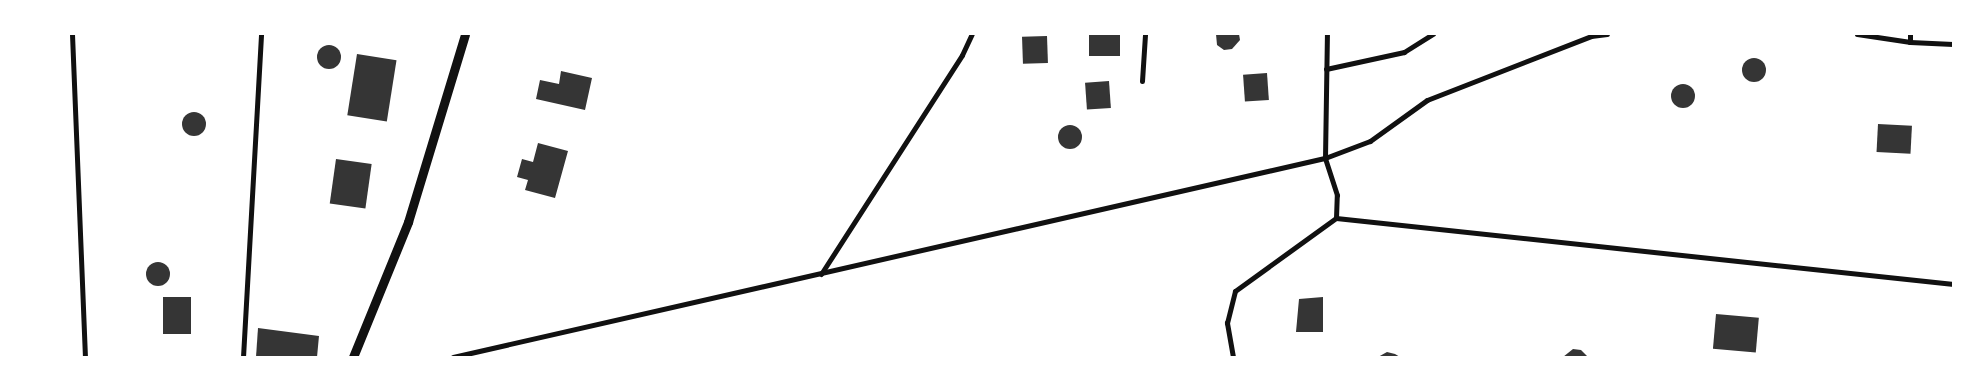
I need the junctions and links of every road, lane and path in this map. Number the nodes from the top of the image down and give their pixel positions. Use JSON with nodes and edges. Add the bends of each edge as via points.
{"nodes":[{"id":1,"x":72,"y":34,"type":"edge"},
{"id":2,"x":260,"y":34,"type":"edge"},
{"id":3,"x":465,"y":34,"type":"edge"},
{"id":4,"x":972,"y":34,"type":"edge"},
{"id":5,"x":1145,"y":34,"type":"edge"},
{"id":6,"x":1327,"y":34,"type":"edge"},
{"id":7,"x":1433,"y":34,"type":"edge"},
{"id":8,"x":1608,"y":34,"type":"edge"},
{"id":9,"x":1857,"y":34,"type":"edge"},
{"id":10,"x":1910,"y":34,"type":"edge"},
{"id":11,"x":1910,"y":42,"type":"junction"},
{"id":12,"x":1953,"y":44,"type":"edge"},
{"id":13,"x":1326,"y":70,"type":"junction"},
{"id":14,"x":1142,"y":81,"type":"dead end"},
{"id":15,"x":1325,"y":158,"type":"junction"},
{"id":16,"x":1336,"y":218,"type":"junction"},
{"id":17,"x":821,"y":274,"type":"junction"},
{"id":18,"x":1953,"y":284,"type":"edge"},
{"id":19,"x":86,"y":357,"type":"edge"},
{"id":20,"x":243,"y":357,"type":"edge"},
{"id":21,"x":353,"y":357,"type":"edge"},
{"id":22,"x":453,"y":357,"type":"edge"},
{"id":23,"x":1233,"y":357,"type":"edge"}],
"edges":[{"from":1,"to":19,"type":"street"},
{"from":2,"to":20,"type":"street"},
{"from":3,"to":21,"type":"street","via":[[408,222]]},
{"from":4,"to":17,"type":"street"},
{"from":5,"to":14,"type":"street"},
{"from":6,"to":13,"type":"street"},
{"from":7,"to":13,"type":"street","via":[[1404,52]]},
{"from":8,"to":15,"type":"street","via":[[1591,36],[1427,100],[1370,140]]},
{"from":9,"to":11,"type":"street"},
{"from":10,"to":11,"type":"street"},
{"from":11,"to":12,"type":"street"},
{"from":13,"to":15,"type":"street"},
{"from":15,"to":16,"type":"street","via":[[1336,195]]},
{"from":15,"to":17,"type":"street"},
{"from":16,"to":18,"type":"street"},
{"from":16,"to":23,"type":"street","via":[[1235,291],[1227,323]]},
{"from":17,"to":22,"type":"street"}]}
